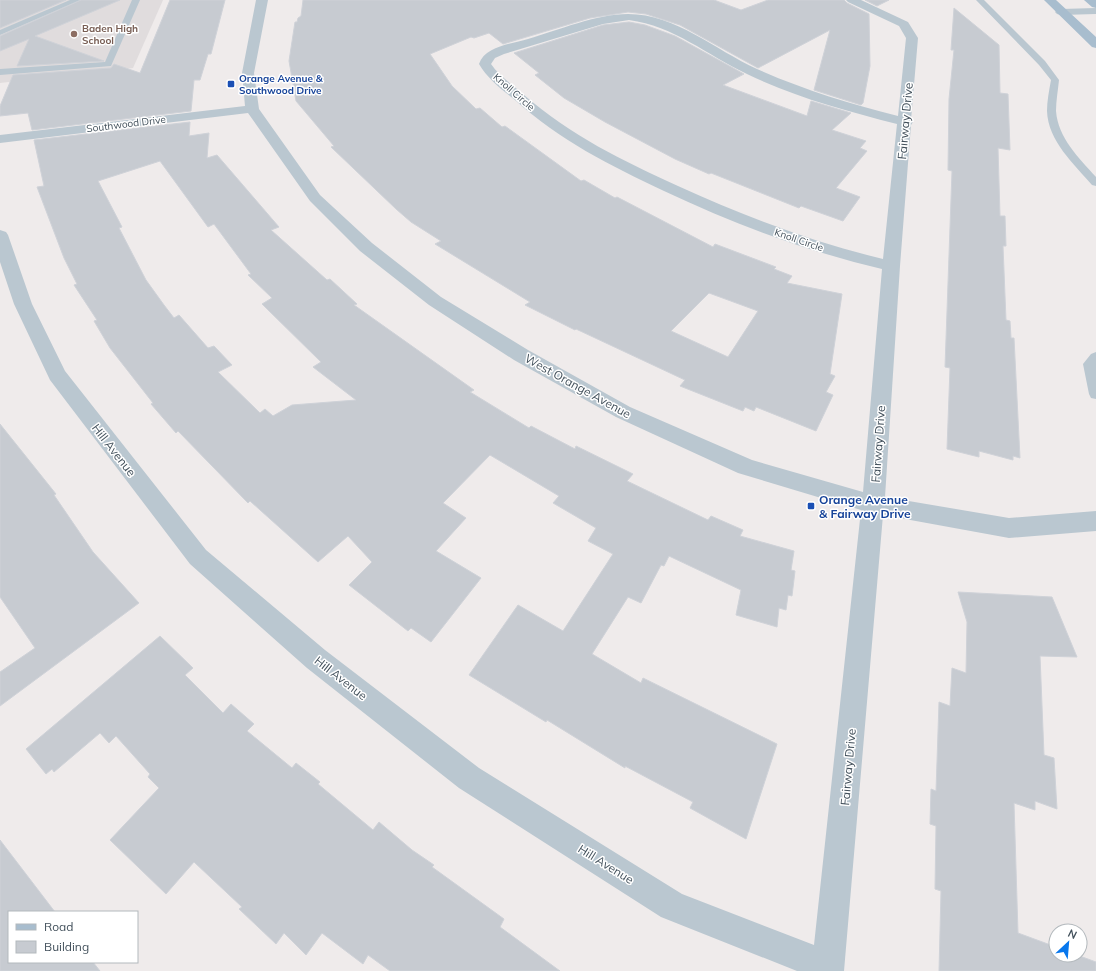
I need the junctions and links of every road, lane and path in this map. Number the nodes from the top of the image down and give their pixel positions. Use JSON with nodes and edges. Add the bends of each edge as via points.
{"nodes":[{"id":1,"x":76,"y":0,"type":"edge"},
{"id":2,"x":136,"y":0,"type":"edge"},
{"id":3,"x":262,"y":0,"type":"edge"},
{"id":4,"x":852,"y":0,"type":"edge"},
{"id":5,"x":980,"y":0,"type":"edge"},
{"id":6,"x":1050,"y":0,"type":"edge"},
{"id":7,"x":1090,"y":0,"type":"edge"},
{"id":8,"x":1096,"y":5,"type":"edge"},
{"id":9,"x":1062,"y":12,"type":"junction"},
{"id":10,"x":1096,"y":12,"type":"edge"},
{"id":11,"x":0,"y":33,"type":"edge"},
{"id":12,"x":1096,"y":44,"type":"edge"},
{"id":13,"x":0,"y":72,"type":"edge"},
{"id":14,"x":252,"y":109,"type":"junction"},
{"id":15,"x":906,"y":122,"type":"junction"},
{"id":16,"x":0,"y":139,"type":"edge"},
{"id":17,"x":1096,"y":183,"type":"edge"},
{"id":18,"x":0,"y":235,"type":"edge"},
{"id":19,"x":892,"y":266,"type":"junction"},
{"id":20,"x":1096,"y":357,"type":"edge"},
{"id":21,"x":1096,"y":394,"type":"edge"},
{"id":22,"x":873,"y":504,"type":"junction"},
{"id":23,"x":1096,"y":521,"type":"edge"},
{"id":24,"x":828,"y":969,"type":"edge"}],
"edges":[{"from":1,"to":11,"type":"lane"},
{"from":2,"to":13,"type":"lane","via":[[108,64]]},
{"from":3,"to":14,"type":"street","name":"West Orange Avenue","via":[[248,73]]},
{"from":4,"to":15,"type":"street","name":"Fairway Drive","via":[[904,24],[912,38]]},
{"from":5,"to":17,"type":"lane","via":[[1056,80],[1052,113],[1055,130],[1066,150]]},
{"from":6,"to":9,"type":"main road"},
{"from":7,"to":8,"type":"main road"},
{"from":9,"to":10,"type":"street"},
{"from":9,"to":12,"type":"main road"},
{"from":14,"to":16,"type":"street","name":"Southwood Drive"},
{"from":14,"to":22,"type":"street","name":"West Orange Avenue","via":[[315,198],[366,247],[435,301],[521,355],[623,412],[746,467]]},
{"from":15,"to":19,"type":"street","name":"Fairway Drive"},
{"from":15,"to":19,"type":"street","name":"Knoll Circle","via":[[820,98],[786,85],[722,56],[670,26],[644,19],[615,18],[583,26],[492,54],[486,64],[488,69],[519,98],[560,130],[621,165],[744,221],[801,242]]},
{"from":18,"to":24,"type":"street","name":"Hill Avenue","via":[[23,304],[56,376],[198,557],[316,659],[469,778],[672,906]]},
{"from":19,"to":22,"type":"street","name":"Fairway Drive"},
{"from":20,"to":21,"type":"lane","via":[[1090,364]]},
{"from":22,"to":23,"type":"street","name":"West Orange Avenue","via":[[1009,528]]},
{"from":22,"to":24,"type":"street","name":"Fairway Drive"}]}
